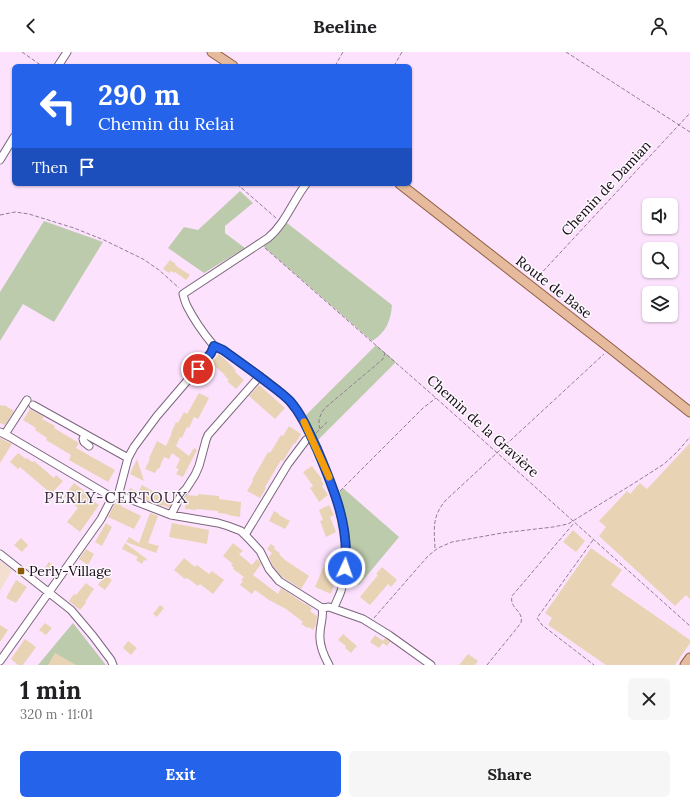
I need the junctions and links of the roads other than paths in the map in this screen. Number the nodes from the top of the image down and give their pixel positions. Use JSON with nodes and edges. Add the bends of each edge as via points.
{"nodes":[{"id":1,"x":67,"y":52,"type":"edge"},
{"id":2,"x":212,"y":52,"type":"edge"},
{"id":3,"x":59,"y":64,"type":"edge"},
{"id":4,"x":230,"y":64,"type":"edge"},
{"id":5,"x":12,"y":140,"type":"edge"},
{"id":6,"x":0,"y":160,"type":"edge"},
{"id":7,"x":305,"y":186,"type":"edge"},
{"id":8,"x":403,"y":186,"type":"edge"},
{"id":9,"x":214,"y":346,"type":"junction"},
{"id":10,"x":260,"y":376,"type":"junction"},
{"id":11,"x":690,"y":412,"type":"edge"},
{"id":12,"x":3,"y":433,"type":"edge"},
{"id":13,"x":85,"y":434,"type":"junction"},
{"id":14,"x":311,"y":437,"type":"junction"},
{"id":15,"x":90,"y":446,"type":"dead end"},
{"id":16,"x":128,"y":458,"type":"junction"},
{"id":17,"x":116,"y":496,"type":"junction"},
{"id":18,"x":172,"y":515,"type":"junction"},
{"id":19,"x":245,"y":535,"type":"junction"},
{"id":20,"x":0,"y":554,"type":"edge"},
{"id":21,"x":49,"y":592,"type":"junction"},
{"id":22,"x":322,"y":608,"type":"junction"},
{"id":23,"x":334,"y":608,"type":"junction"},
{"id":24,"x":690,"y":658,"type":"edge"},
{"id":25,"x":0,"y":661,"type":"edge"},
{"id":26,"x":113,"y":665,"type":"edge"},
{"id":27,"x":329,"y":665,"type":"edge"},
{"id":28,"x":431,"y":665,"type":"edge"},
{"id":29,"x":685,"y":665,"type":"edge"}],
"edges":[{"from":1,"to":3,"type":"street"},
{"from":2,"to":4,"type":"main road"},
{"from":5,"to":6,"type":"street"},
{"from":7,"to":9,"type":"street","via":[[274,233],[183,294],[190,311]]},
{"from":8,"to":11,"type":"main road","name":"Route de Base"},
{"from":9,"to":10,"type":"street"},
{"from":9,"to":16,"type":"street","via":[[211,353],[156,416]]},
{"from":10,"to":14,"type":"street","via":[[291,402]]},
{"from":10,"to":18,"type":"street","via":[[208,435],[195,475],[182,493]]},
{"from":12,"to":13,"type":"street","via":[[30,402]]},
{"from":12,"to":17,"type":"street","via":[[108,495]]},
{"from":13,"to":15,"type":"street","via":[[84,442]]},
{"from":13,"to":16,"type":"street"},
{"from":14,"to":19,"type":"street","via":[[288,464]]},
{"from":14,"to":23,"type":"street","via":[[336,495],[344,530],[344,578]]},
{"from":16,"to":17,"type":"street"},
{"from":17,"to":18,"type":"street"},
{"from":17,"to":21,"type":"street"},
{"from":18,"to":19,"type":"street","via":[[228,526]]},
{"from":19,"to":22,"type":"street","via":[[260,551],[269,569],[279,581]]},
{"from":20,"to":21,"type":"street"},
{"from":21,"to":25,"type":"street"},
{"from":21,"to":26,"type":"street","via":[[82,622]]},
{"from":22,"to":23,"type":"street"},
{"from":22,"to":27,"type":"street","via":[[320,641]]},
{"from":23,"to":28,"type":"street","via":[[370,623]]},
{"from":24,"to":29,"type":"main road"}]}
